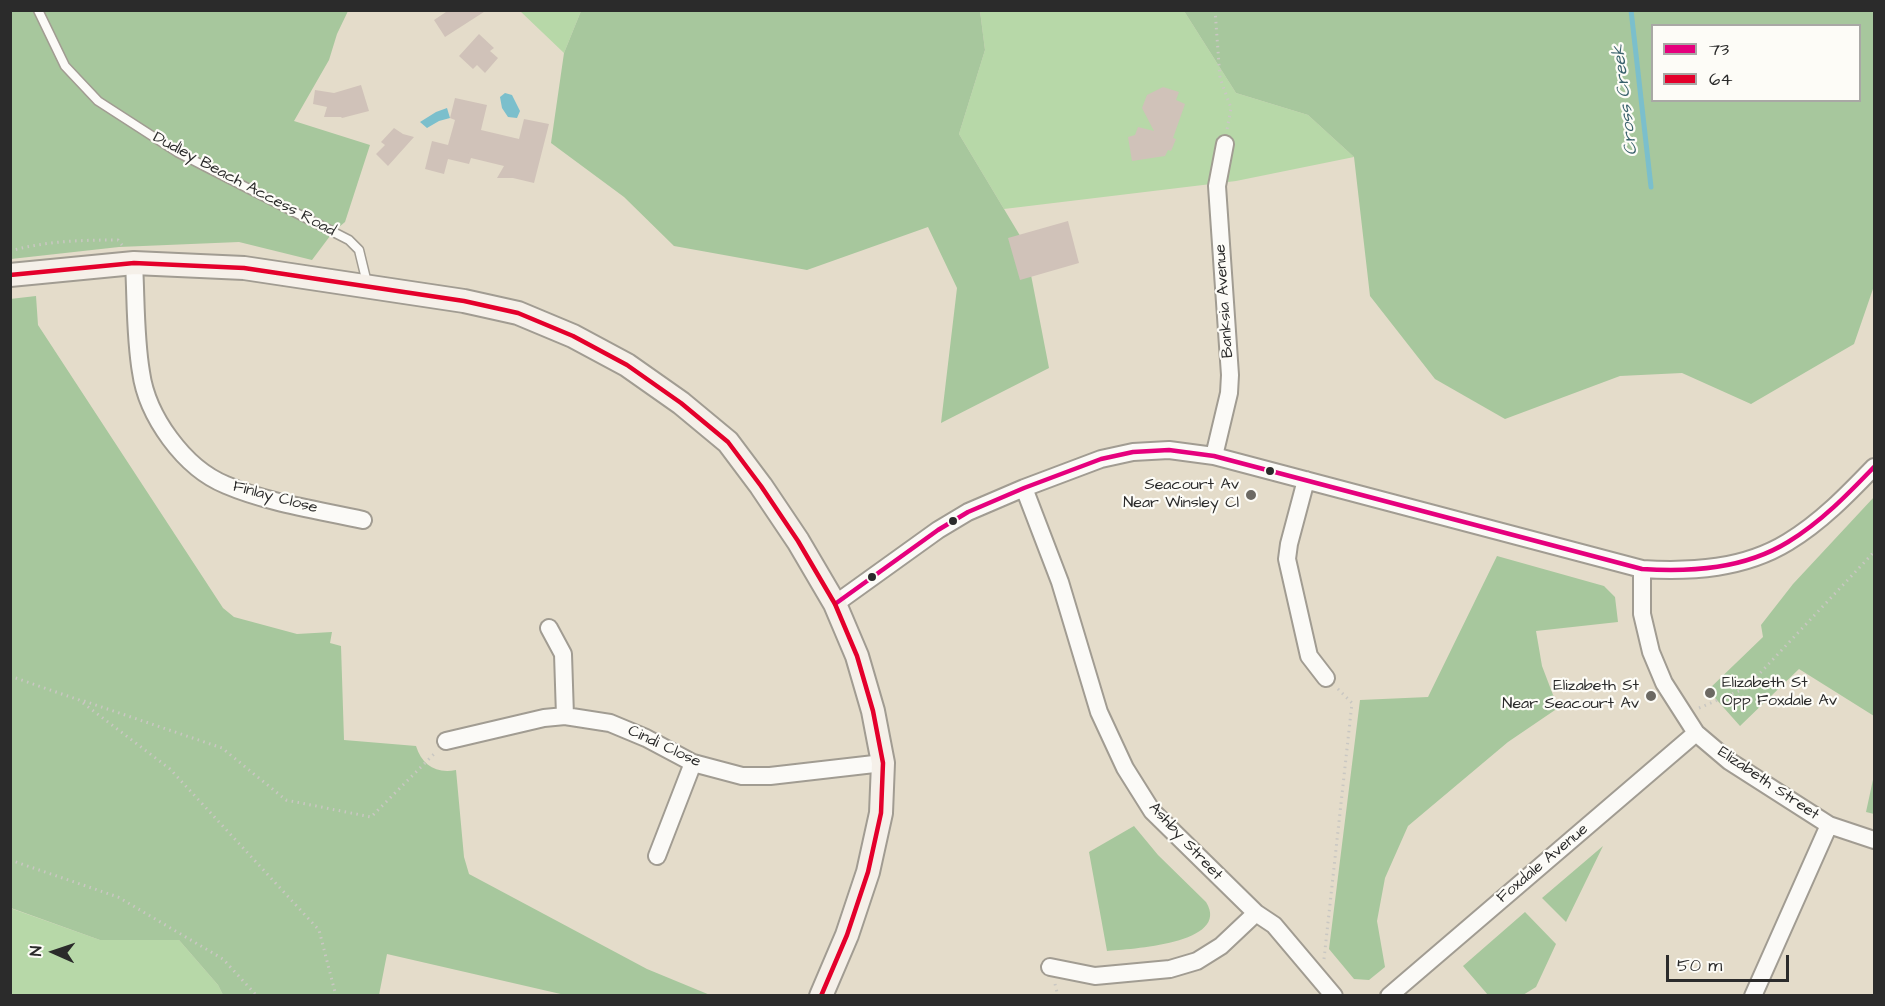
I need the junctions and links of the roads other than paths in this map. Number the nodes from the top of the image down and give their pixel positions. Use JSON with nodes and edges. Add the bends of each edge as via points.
{"nodes":[{"id":1,"x":38,"y":10,"type":"edge"},
{"id":2,"x":1225,"y":144,"type":"road end"},
{"id":3,"x":134,"y":263,"type":"junction"},
{"id":4,"x":10,"y":275,"type":"edge"},
{"id":5,"x":368,"y":286,"type":"junction"},
{"id":6,"x":1214,"y":456,"type":"junction"},
{"id":7,"x":1875,"y":467,"type":"edge"},
{"id":8,"x":1306,"y":480,"type":"junction"},
{"id":9,"x":1024,"y":488,"type":"junction"},
{"id":10,"x":363,"y":520,"type":"dead end"},
{"id":11,"x":1642,"y":568,"type":"junction"},
{"id":12,"x":835,"y":604,"type":"junction"},
{"id":13,"x":549,"y":628,"type":"dead end"},
{"id":14,"x":1326,"y":678,"type":"road end"},
{"id":15,"x":565,"y":716,"type":"junction"},
{"id":16,"x":1696,"y":734,"type":"junction"},
{"id":17,"x":446,"y":741,"type":"road end"},
{"id":18,"x":883,"y":763,"type":"junction"},
{"id":19,"x":693,"y":764,"type":"junction"},
{"id":20,"x":1829,"y":825,"type":"junction"},
{"id":21,"x":1875,"y":840,"type":"edge"},
{"id":22,"x":657,"y":856,"type":"dead end"},
{"id":23,"x":1256,"y":913,"type":"junction"},
{"id":24,"x":1050,"y":967,"type":"dead end"},
{"id":25,"x":821,"y":996,"type":"edge"},
{"id":26,"x":1334,"y":996,"type":"edge"},
{"id":27,"x":1389,"y":996,"type":"edge"},
{"id":28,"x":1753,"y":996,"type":"edge"}],
"edges":[{"from":1,"to":5,"type":"lane","name":"Dudley Beach Access Road","via":[[65,66],[98,101],[177,152],[349,240],[359,250]]},
{"from":2,"to":6,"type":"street","name":"Banksia Avenue","via":[[1217,186],[1230,384]]},
{"from":3,"to":4,"type":"main road"},
{"from":3,"to":5,"type":"main road","via":[[244,268]]},
{"from":3,"to":10,"type":"street","name":"Finlay Close","via":[[141,374],[151,409],[190,462],[223,484],[253,495]]},
{"from":5,"to":12,"type":"main road","via":[[518,313],[627,365],[728,442],[798,541]]},
{"from":6,"to":8,"type":"street"},
{"from":6,"to":9,"type":"street","via":[[1169,450],[1133,452],[1101,459]]},
{"from":7,"to":11,"type":"street","via":[[1832,509],[1778,547],[1747,560],[1707,569]]},
{"from":8,"to":11,"type":"street"},
{"from":8,"to":14,"type":"street","via":[[1287,559],[1309,656]]},
{"from":9,"to":12,"type":"street","via":[[968,512],[938,530]]},
{"from":9,"to":23,"type":"street","name":"Ashby Street","via":[[1060,582],[1099,712],[1125,768],[1152,811]]},
{"from":11,"to":16,"type":"street","name":"Elizabeth Street","via":[[1642,614],[1651,652],[1664,683]]},
{"from":12,"to":18,"type":"main road","via":[[857,656]]},
{"from":13,"to":15,"type":"street","via":[[563,654]]},
{"from":15,"to":17,"type":"street","name":"Cindi Close"},
{"from":15,"to":19,"type":"street","name":"Cindi Close","via":[[610,723]]},
{"from":16,"to":20,"type":"street","name":"Elizabeth Street","via":[[1729,761]]},
{"from":16,"to":27,"type":"street","name":"Foxdale Avenue"},
{"from":18,"to":19,"type":"street","name":"Cindi Close","via":[[770,776],[742,776]]},
{"from":18,"to":25,"type":"main road","via":[[881,813],[868,872]]},
{"from":19,"to":22,"type":"street"},
{"from":20,"to":21,"type":"street","name":"Elizabeth Street"},
{"from":20,"to":28,"type":"street"},
{"from":23,"to":24,"type":"street","via":[[1221,946],[1197,961],[1170,969],[1095,976]]},
{"from":23,"to":26,"type":"street","name":"Ashby Street","via":[[1274,925]]}]}
